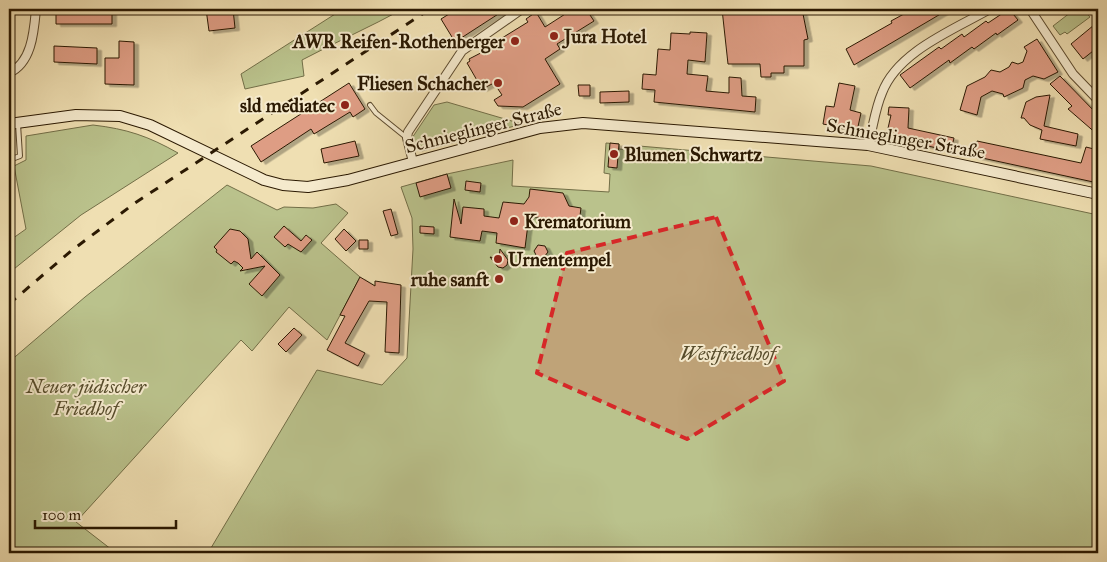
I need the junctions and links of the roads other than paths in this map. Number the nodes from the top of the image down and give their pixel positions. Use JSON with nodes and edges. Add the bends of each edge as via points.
{"nodes":[{"id":1,"x":36,"y":9,"type":"edge"},
{"id":2,"x":522,"y":9,"type":"edge"},
{"id":3,"x":990,"y":9,"type":"edge"},
{"id":4,"x":1030,"y":9,"type":"edge"},
{"id":5,"x":9,"y":72,"type":"edge"},
{"id":6,"x":1098,"y":100,"type":"edge"},
{"id":7,"x":370,"y":105,"type":"dead end"},
{"id":8,"x":13,"y":124,"type":"edge"},
{"id":9,"x":407,"y":138,"type":"junction"},
{"id":10,"x":868,"y":145,"type":"junction"},
{"id":11,"x":9,"y":160,"type":"edge"},
{"id":12,"x":413,"y":162,"type":"junction"},
{"id":13,"x":1098,"y":194,"type":"edge"}],
"edges":[{"from":1,"to":5,"type":"street","via":[[28,54],[20,67]]},
{"from":2,"to":9,"type":"street","via":[[462,51]]},
{"from":3,"to":10,"type":"street","via":[[912,54],[892,73],[881,93]]},
{"from":4,"to":6,"type":"street","via":[[1073,74]]},
{"from":7,"to":9,"type":"lane"},
{"from":8,"to":11,"type":"lane","via":[[20,156]]},
{"from":8,"to":12,"type":"main road","name":"Schnieglinger Straße","via":[[76,115],[120,116],[150,125],[251,175],[292,186],[333,184]]},
{"from":9,"to":12,"type":"street"},
{"from":10,"to":12,"type":"main road","name":"Schnieglinger Straße","via":[[583,123],[540,128]]},
{"from":10,"to":13,"type":"main road","name":"Schnieglinger Straße"}]}
